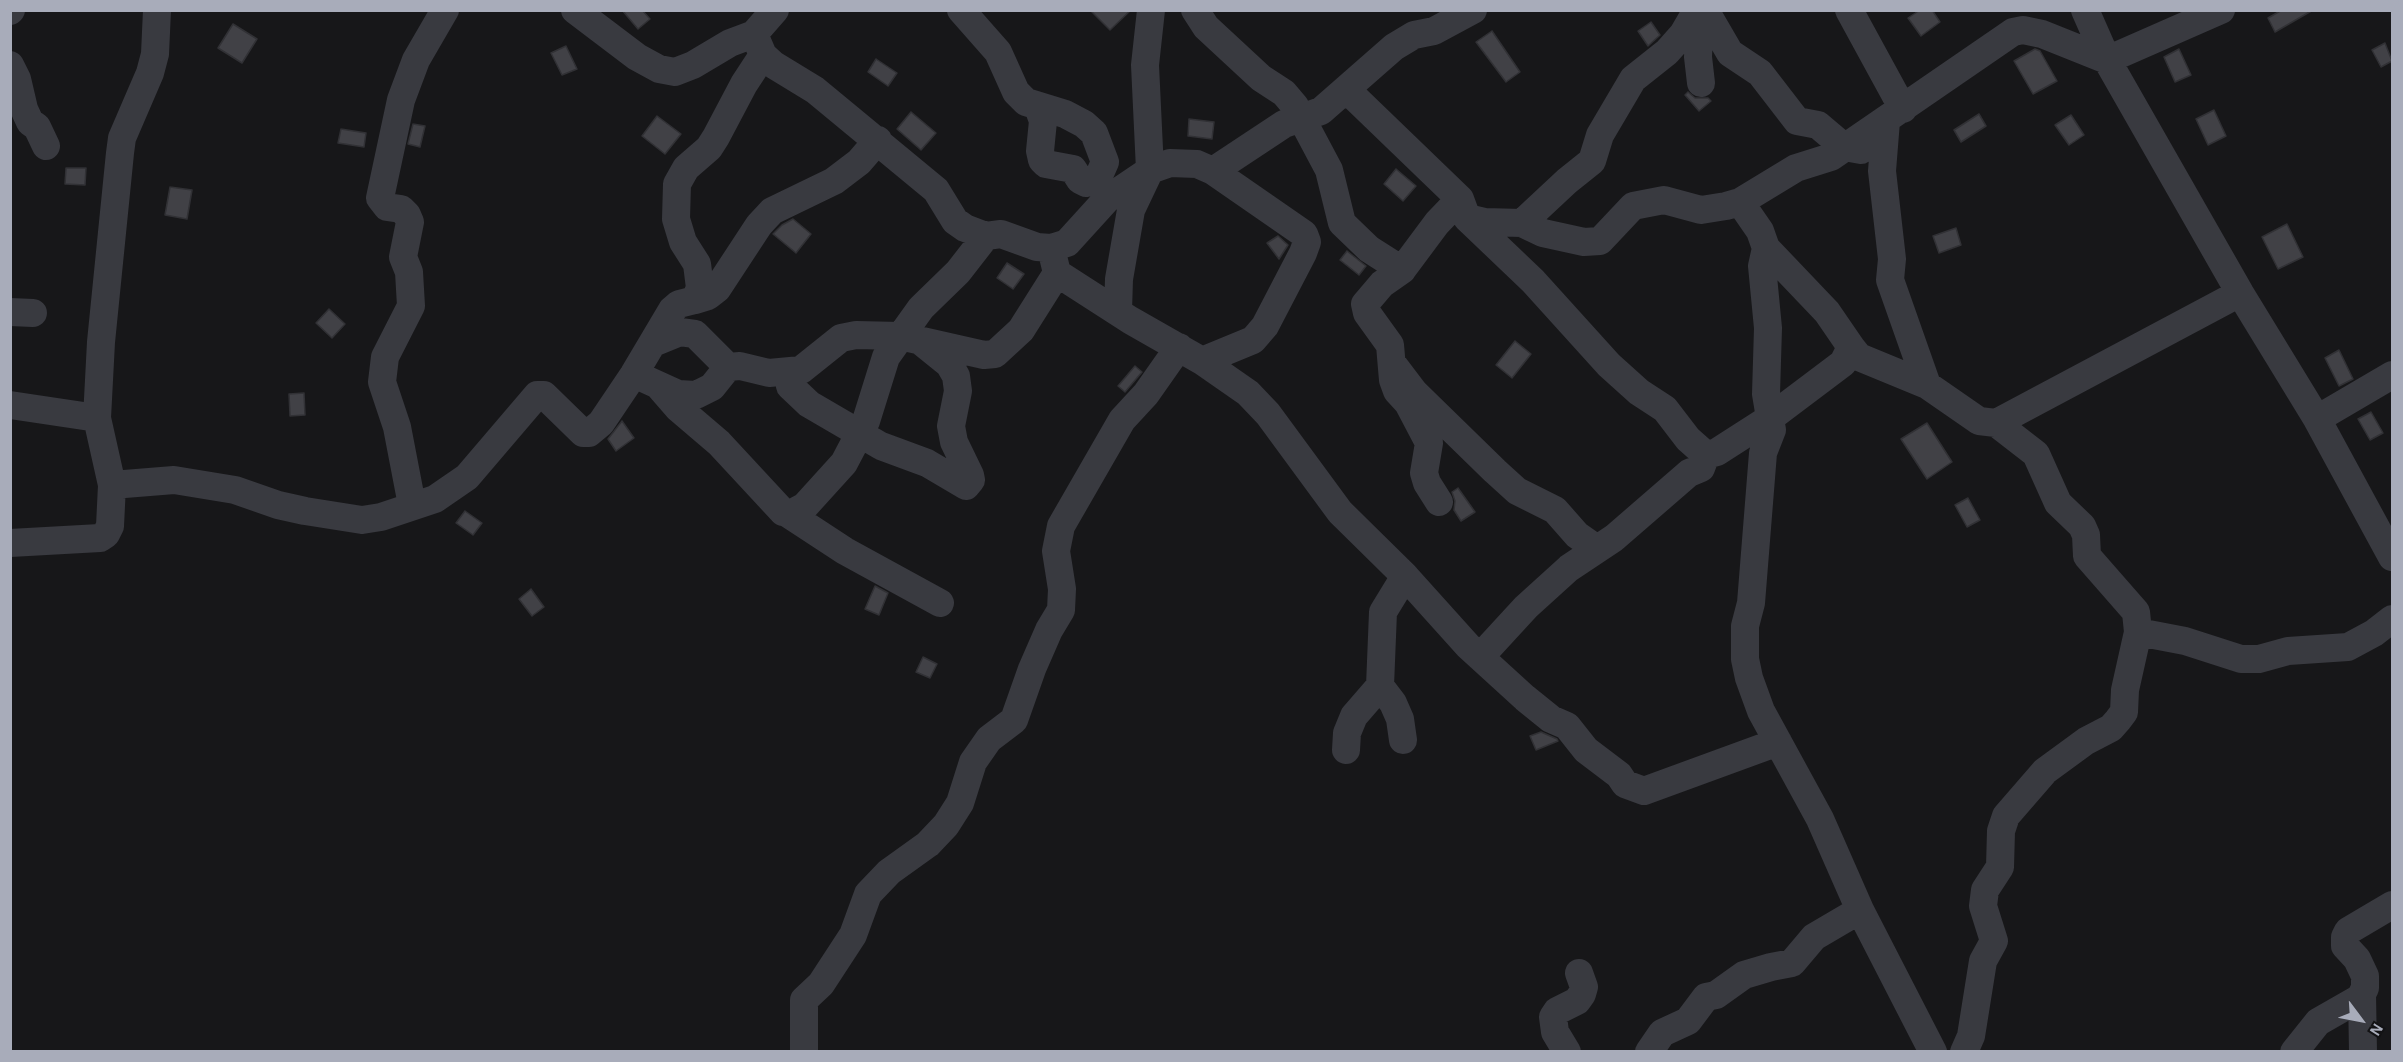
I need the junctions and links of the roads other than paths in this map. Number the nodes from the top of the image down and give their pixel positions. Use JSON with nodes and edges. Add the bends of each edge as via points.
{"nodes":[{"id":1,"x":157,"y":10,"type":"edge"},
{"id":2,"x":445,"y":10,"type":"edge"},
{"id":3,"x":575,"y":10,"type":"edge"},
{"id":4,"x":775,"y":10,"type":"edge"},
{"id":5,"x":961,"y":10,"type":"edge"},
{"id":6,"x":1150,"y":10,"type":"edge"},
{"id":7,"x":1195,"y":10,"type":"edge"},
{"id":8,"x":1473,"y":10,"type":"edge"},
{"id":9,"x":1698,"y":10,"type":"edge"},
{"id":10,"x":1705,"y":10,"type":"edge"},
{"id":11,"x":1849,"y":10,"type":"edge"},
{"id":12,"x":2085,"y":10,"type":"edge"},
{"id":13,"x":2221,"y":10,"type":"edge"},
{"id":14,"x":759,"y":44,"type":"junction"},
{"id":15,"x":2107,"y":60,"type":"junction"},
{"id":16,"x":10,"y":65,"type":"edge"},
{"id":17,"x":1701,"y":83,"type":"dead end"},
{"id":18,"x":1348,"y":91,"type":"junction"},
{"id":19,"x":1038,"y":107,"type":"dead end"},
{"id":20,"x":1894,"y":115,"type":"junction"},
{"id":21,"x":1303,"y":119,"type":"junction"},
{"id":22,"x":878,"y":140,"type":"junction"},
{"id":23,"x":46,"y":146,"type":"dead end"},
{"id":24,"x":1844,"y":147,"type":"junction"},
{"id":25,"x":1883,"y":158,"type":"junction"},
{"id":26,"x":1150,"y":170,"type":"junction"},
{"id":27,"x":1213,"y":171,"type":"junction"},
{"id":28,"x":1740,"y":202,"type":"junction"},
{"id":29,"x":1464,"y":208,"type":"junction"},
{"id":30,"x":1522,"y":223,"type":"junction"},
{"id":31,"x":986,"y":236,"type":"junction"},
{"id":32,"x":1766,"y":248,"type":"junction"},
{"id":33,"x":1054,"y":260,"type":"junction"},
{"id":34,"x":1402,"y":270,"type":"junction"},
{"id":35,"x":2240,"y":293,"type":"junction"},
{"id":36,"x":695,"y":300,"type":"junction"},
{"id":37,"x":1118,"y":311,"type":"junction"},
{"id":38,"x":912,"y":339,"type":"junction"},
{"id":39,"x":653,"y":343,"type":"junction"},
{"id":40,"x":1191,"y":354,"type":"junction"},
{"id":41,"x":1851,"y":356,"type":"junction"},
{"id":42,"x":1392,"y":363,"type":"junction"},
{"id":43,"x":728,"y":367,"type":"junction"},
{"id":44,"x":788,"y":372,"type":"junction"},
{"id":45,"x":2392,"y":375,"type":"edge"},
{"id":46,"x":645,"y":379,"type":"junction"},
{"id":47,"x":1927,"y":386,"type":"junction"},
{"id":48,"x":10,"y":405,"type":"edge"},
{"id":49,"x":97,"y":418,"type":"junction"},
{"id":50,"x":1770,"y":418,"type":"junction"},
{"id":51,"x":2317,"y":419,"type":"junction"},
{"id":52,"x":1996,"y":423,"type":"junction"},
{"id":53,"x":860,"y":433,"type":"junction"},
{"id":54,"x":1706,"y":455,"type":"junction"},
{"id":55,"x":112,"y":485,"type":"junction"},
{"id":56,"x":1439,"y":502,"type":"dead end"},
{"id":57,"x":412,"y":505,"type":"junction"},
{"id":58,"x":787,"y":513,"type":"junction"},
{"id":59,"x":1587,"y":542,"type":"junction"},
{"id":60,"x":10,"y":543,"type":"edge"},
{"id":61,"x":2392,"y":557,"type":"edge"},
{"id":62,"x":1405,"y":576,"type":"junction"},
{"id":63,"x":940,"y":603,"type":"dead end"},
{"id":64,"x":2392,"y":618,"type":"edge"},
{"id":65,"x":2138,"y":632,"type":"junction"},
{"id":66,"x":1480,"y":657,"type":"junction"},
{"id":67,"x":1380,"y":686,"type":"junction"},
{"id":68,"x":1403,"y":740,"type":"dead end"},
{"id":69,"x":1778,"y":742,"type":"junction"},
{"id":70,"x":1346,"y":750,"type":"dead end"},
{"id":71,"x":2392,"y":905,"type":"edge"},
{"id":72,"x":1860,"y":910,"type":"junction"},
{"id":73,"x":1579,"y":973,"type":"dead end"},
{"id":74,"x":2362,"y":994,"type":"junction"},
{"id":75,"x":804,"y":1052,"type":"edge"},
{"id":76,"x":1567,"y":1052,"type":"edge"},
{"id":77,"x":1649,"y":1052,"type":"edge"},
{"id":78,"x":1933,"y":1052,"type":"edge"},
{"id":79,"x":1964,"y":1052,"type":"edge"},
{"id":80,"x":2294,"y":1052,"type":"edge"},
{"id":81,"x":2363,"y":1052,"type":"edge"}],
"edges":[{"from":1,"to":49,"type":"street","via":[[150,73],[122,138]]},
{"from":2,"to":57,"type":"street","via":[[416,60],[401,100],[380,198],[387,207],[401,209],[410,222],[403,257],[409,272],[411,306],[385,357],[382,381],[399,436]]},
{"from":3,"to":14,"type":"street","via":[[637,57],[659,69],[675,72],[730,43]]},
{"from":4,"to":14,"type":"street"},
{"from":5,"to":19,"type":"street","via":[[998,52],[1016,92]]},
{"from":6,"to":26,"type":"street","via":[[1145,64]]},
{"from":7,"to":21,"type":"street","via":[[1206,27],[1243,62],[1284,93]]},
{"from":8,"to":18,"type":"street","via":[[1395,47]]},
{"from":9,"to":17,"type":"street"},
{"from":9,"to":30,"type":"street","via":[[1667,52],[1633,79],[1600,135],[1592,161]]},
{"from":10,"to":24,"type":"street","via":[[1730,53],[1760,73],[1797,121],[1818,125]]},
{"from":11,"to":20,"type":"street"},
{"from":12,"to":15,"type":"street"},
{"from":13,"to":15,"type":"street"},
{"from":14,"to":22,"type":"street","via":[[774,65],[815,90]]},
{"from":14,"to":36,"type":"street","via":[[744,84],[716,137],[686,168],[677,184],[676,219],[683,242],[697,264],[700,288]]},
{"from":15,"to":20,"type":"street","via":[[2042,34],[2013,32]]},
{"from":15,"to":35,"type":"street"},
{"from":16,"to":23,"type":"street","via":[[24,109]]},
{"from":18,"to":21,"type":"street"},
{"from":18,"to":29,"type":"street"},
{"from":20,"to":24,"type":"street"},
{"from":20,"to":25,"type":"street"},
{"from":21,"to":27,"type":"street","via":[[1284,124]]},
{"from":21,"to":34,"type":"street","via":[[1329,170],[1342,223],[1369,249]]},
{"from":22,"to":31,"type":"street","via":[[936,190],[955,221]]},
{"from":22,"to":36,"type":"street","via":[[859,162],[834,181],[772,211],[717,289]]},
{"from":24,"to":25,"type":"street"},
{"from":24,"to":28,"type":"street","via":[[1816,163],[1796,168]]},
{"from":25,"to":47,"type":"street","via":[[1892,259],[1890,280]]},
{"from":26,"to":27,"type":"street","via":[[1170,164],[1197,164]]},
{"from":26,"to":33,"type":"street","via":[[1107,199]]},
{"from":26,"to":37,"type":"street","via":[[1131,210],[1119,279]]},
{"from":27,"to":40,"type":"street","via":[[1304,234],[1307,242],[1265,326],[1246,344]]},
{"from":28,"to":30,"type":"street","via":[[1710,210],[1664,200],[1633,206],[1607,235],[1592,242],[1543,234]]},
{"from":28,"to":32,"type":"street","via":[[1760,231]]},
{"from":29,"to":30,"type":"street","via":[[1484,222]]},
{"from":29,"to":34,"type":"street","via":[[1437,223]]},
{"from":29,"to":54,"type":"street","via":[[1609,365],[1665,409]]},
{"from":31,"to":33,"type":"street","via":[[1001,234],[1037,247]]},
{"from":31,"to":38,"type":"street","via":[[958,273],[921,308]]},
{"from":32,"to":41,"type":"street","via":[[1827,312]]},
{"from":32,"to":50,"type":"street","via":[[1762,266]]},
{"from":33,"to":37,"type":"street"},
{"from":33,"to":38,"type":"street","via":[[1021,330],[995,354]]},
{"from":34,"to":42,"type":"street","via":[[1382,284],[1365,304],[1390,345]]},
{"from":35,"to":51,"type":"street"},
{"from":35,"to":52,"type":"street"},
{"from":36,"to":39,"type":"street","via":[[672,310]]},
{"from":37,"to":40,"type":"street"},
{"from":38,"to":44,"type":"street","via":[[856,335],[841,338],[801,370]]},
{"from":38,"to":53,"type":"street","via":[[886,357]]},
{"from":38,"to":53,"type":"street","via":[[944,359],[956,376],[958,399],[951,426],[954,442],[970,474],[969,484],[963,485],[927,463],[897,453]]},
{"from":39,"to":43,"type":"street","via":[[680,332],[694,333]]},
{"from":39,"to":46,"type":"street"},
{"from":40,"to":62,"type":"street","via":[[1255,400],[1323,493]]},
{"from":40,"to":75,"type":"street","via":[[1122,420],[1061,526],[1056,551],[1061,610],[1032,669],[1014,720],[989,739],[973,762],[960,803],[946,825],[868,894],[853,935],[821,984],[804,1000]]},
{"from":41,"to":47,"type":"street"},
{"from":41,"to":50,"type":"street"},
{"from":42,"to":56,"type":"street","via":[[1397,391],[1408,403],[1429,443],[1424,472]]},
{"from":42,"to":59,"type":"street","via":[[1414,392],[1495,471],[1517,491],[1555,510]]},
{"from":43,"to":44,"type":"street","via":[[740,366],[769,374]]},
{"from":43,"to":46,"type":"street","via":[[712,387],[696,395],[678,394]]},
{"from":44,"to":53,"type":"street","via":[[790,386],[809,404]]},
{"from":45,"to":51,"type":"street"},
{"from":46,"to":57,"type":"street","via":[[589,434],[583,433],[544,395],[537,395],[467,477],[435,499]]},
{"from":46,"to":58,"type":"street","via":[[719,443]]},
{"from":47,"to":52,"type":"street","via":[[1979,421]]},
{"from":48,"to":49,"type":"street"},
{"from":49,"to":55,"type":"street"},
{"from":50,"to":54,"type":"street"},
{"from":50,"to":69,"type":"street","via":[[1772,429],[1763,453],[1759,484],[1745,658],[1761,711]]},
{"from":51,"to":61,"type":"street"},
{"from":52,"to":65,"type":"street","via":[[2036,454],[2058,503],[2082,526],[2087,556],[2136,612]]},
{"from":53,"to":58,"type":"street","via":[[844,463],[821,489],[805,506]]},
{"from":54,"to":59,"type":"street","via":[[1701,468],[1689,473],[1614,538]]},
{"from":55,"to":57,"type":"street","via":[[174,480],[362,520]]},
{"from":55,"to":60,"type":"street","via":[[110,526],[100,538]]},
{"from":58,"to":63,"type":"street","via":[[845,551]]},
{"from":59,"to":66,"type":"street","via":[[1573,566],[1526,607]]},
{"from":62,"to":66,"type":"street"},
{"from":62,"to":67,"type":"street","via":[[1383,612]]},
{"from":64,"to":65,"type":"street","via":[[2348,647],[2289,651],[2259,659],[2241,659],[2185,641]]},
{"from":65,"to":79,"type":"street","via":[[2124,711],[2118,720],[2045,771],[2006,816],[2001,831],[2000,867],[1985,890],[1983,906],[1994,941],[1983,961],[1971,1036]]},
{"from":66,"to":69,"type":"street","via":[[1525,699],[1567,726],[1586,750],[1634,790],[1644,791]]},
{"from":67,"to":68,"type":"street","via":[[1401,719]]},
{"from":67,"to":70,"type":"street","via":[[1354,716]]},
{"from":69,"to":72,"type":"street","via":[[1820,819]]},
{"from":71,"to":74,"type":"street","via":[[2345,937],[2345,946],[2365,976]]},
{"from":72,"to":77,"type":"street","via":[[1814,937],[1792,963],[1744,975],[1716,995],[1706,997],[1688,1021],[1662,1033]]},
{"from":72,"to":78,"type":"street"},
{"from":73,"to":76,"type":"street","via":[[1582,994],[1553,1017],[1555,1032]]},
{"from":74,"to":80,"type":"street","via":[[2352,1004],[2318,1022]]},
{"from":74,"to":81,"type":"street"}]}
